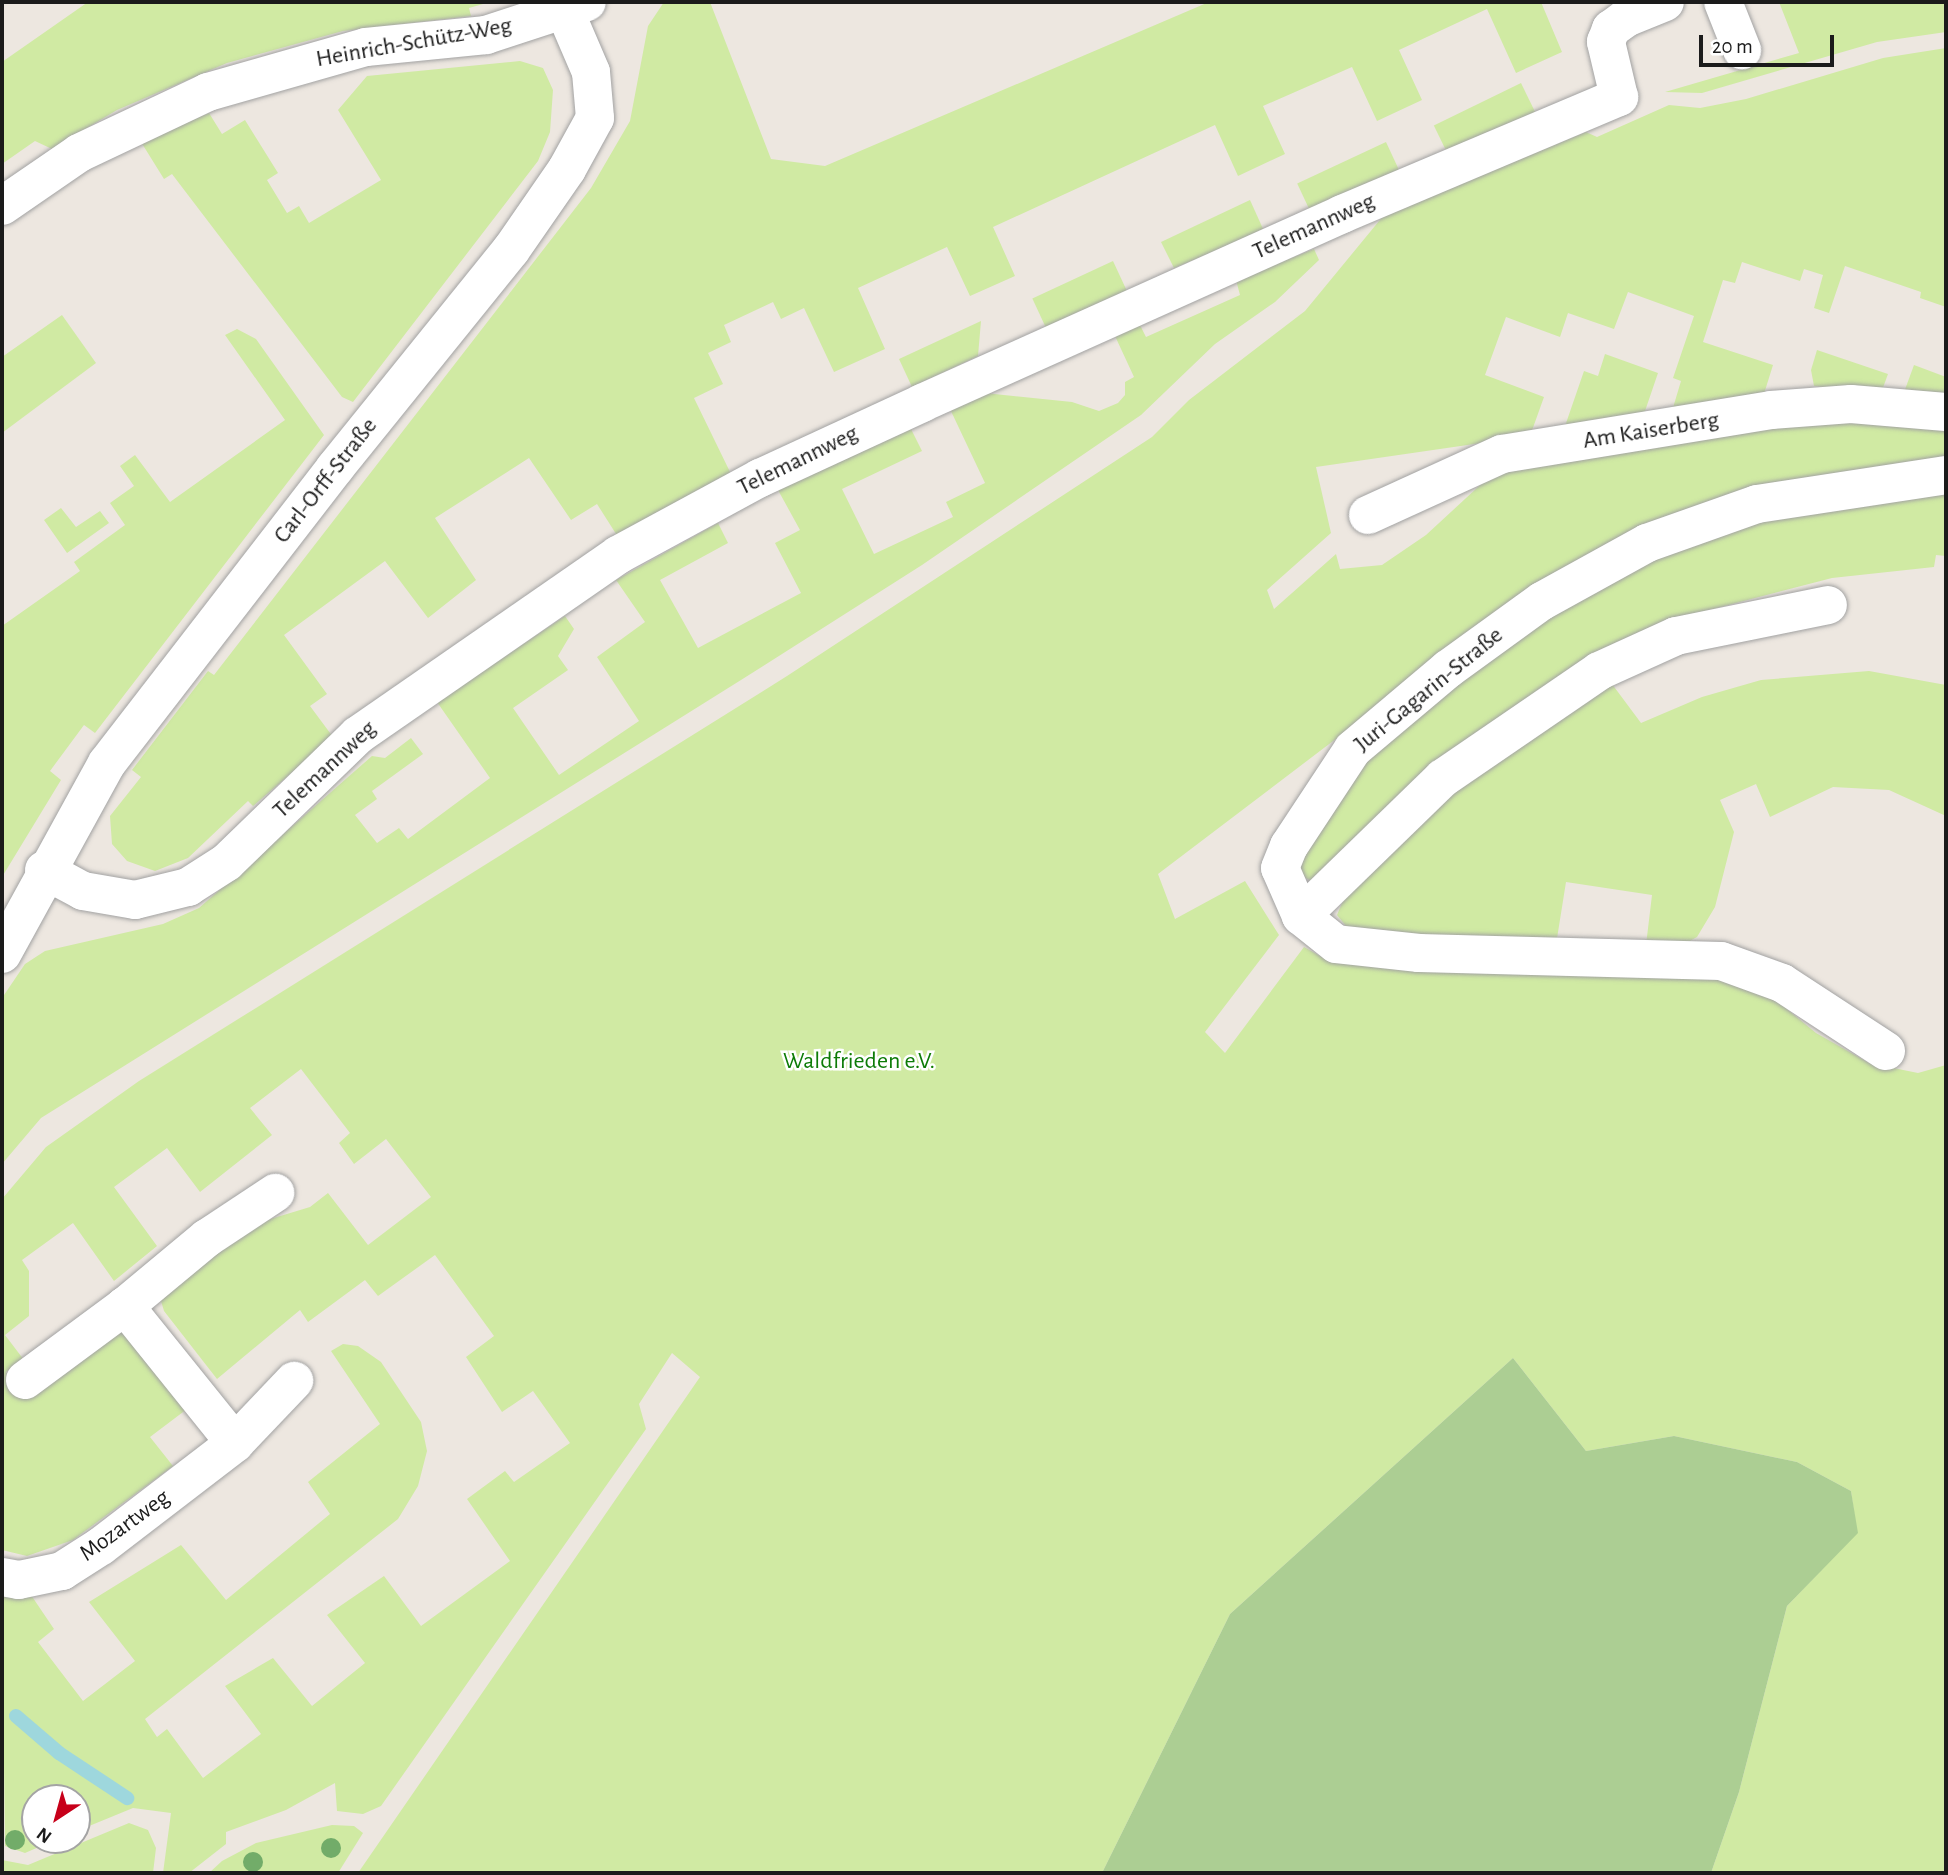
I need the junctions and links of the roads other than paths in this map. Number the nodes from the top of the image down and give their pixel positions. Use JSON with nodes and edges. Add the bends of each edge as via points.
{"nodes":[{"id":1,"x":1665,"y":2,"type":"edge"},
{"id":2,"x":1723,"y":2,"type":"edge"},
{"id":3,"x":571,"y":5,"type":"edge"},
{"id":4,"x":1742,"y":50,"type":"dead end"},
{"id":5,"x":2,"y":206,"type":"edge"},
{"id":6,"x":1946,"y":412,"type":"edge"},
{"id":7,"x":1946,"y":475,"type":"edge"},
{"id":8,"x":1368,"y":515,"type":"dead end"},
{"id":9,"x":1828,"y":605,"type":"dead end"},
{"id":10,"x":44,"y":870,"type":"junction"},
{"id":11,"x":1301,"y":916,"type":"junction"},
{"id":12,"x":2,"y":954,"type":"edge"},
{"id":13,"x":1886,"y":1051,"type":"dead end"},
{"id":14,"x":275,"y":1193,"type":"dead end"},
{"id":15,"x":125,"y":1306,"type":"junction"},
{"id":16,"x":25,"y":1380,"type":"dead end"},
{"id":17,"x":293,"y":1381,"type":"dead end"},
{"id":18,"x":235,"y":1443,"type":"junction"},
{"id":19,"x":2,"y":1577,"type":"edge"}],
"edges":[{"from":1,"to":10,"type":"street","name":"Telemannweg","via":[[1611,29],[1606,42],[1619,97],[1122,311],[760,478],[630,548],[358,735],[228,862],[188,887],[135,900],[83,891]]},
{"from":2,"to":4,"type":"street"},
{"from":3,"to":5,"type":"street","name":"Heinrich-Schütz-Weg","via":[[486,35],[366,47],[264,72],[208,92],[79,153]]},
{"from":3,"to":10,"type":"street","name":"Carl-Orff-Straße","via":[[591,72],[595,118],[567,169],[511,250],[107,763]]},
{"from":6,"to":8,"type":"street","name":"Am Kaiserberg","via":[[1851,404],[1771,410],[1502,454]]},
{"from":7,"to":11,"type":"street","name":"Juri-Gagarin-Straße","via":[[1757,504],[1647,542],[1542,601],[1448,669],[1353,749],[1289,846],[1280,868]]},
{"from":9,"to":11,"type":"street","via":[[1676,636],[1600,671],[1443,778]]},
{"from":10,"to":12,"type":"street","name":"Carl-Orff-Straße"},
{"from":11,"to":13,"type":"street","name":"Juri-Gagarin-Straße","via":[[1336,944],[1419,953],[1721,961],[1782,983]]},
{"from":14,"to":15,"type":"street","via":[[207,1238]]},
{"from":15,"to":16,"type":"street"},
{"from":15,"to":18,"type":"street"},
{"from":17,"to":18,"type":"street","name":"Mozartweg"},
{"from":18,"to":19,"type":"street","name":"Mozartweg","via":[[62,1571],[19,1580]]}]}
